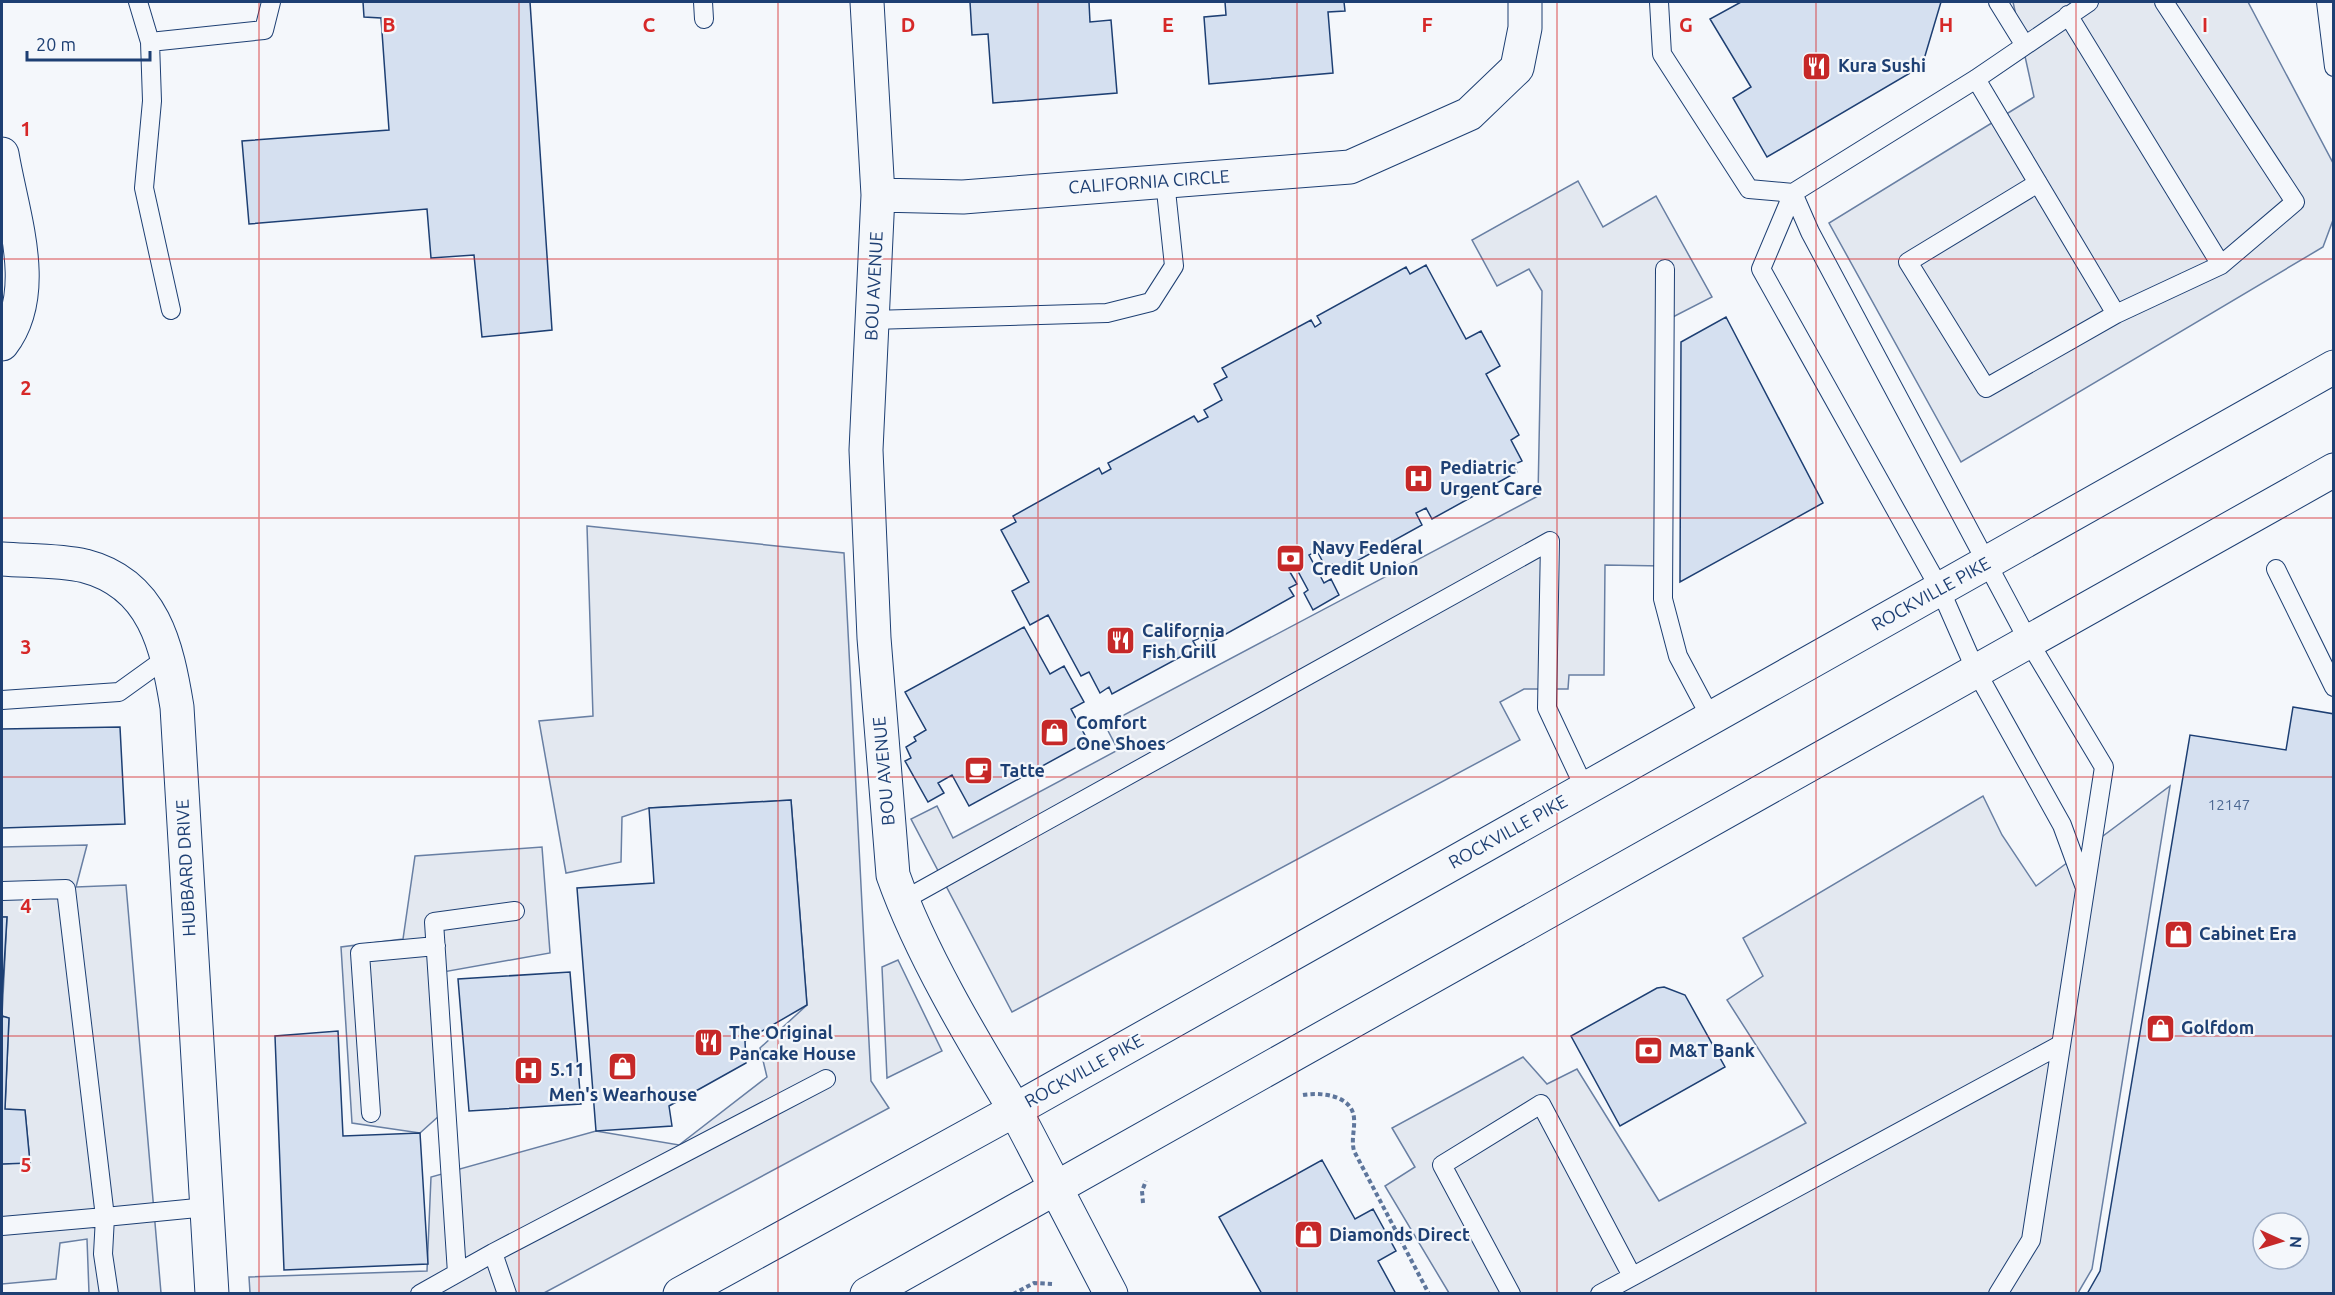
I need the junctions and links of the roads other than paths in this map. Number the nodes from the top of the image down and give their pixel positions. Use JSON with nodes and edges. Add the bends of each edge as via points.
{"nodes":[{"id":1,"x":138,"y":2,"type":"edge"},
{"id":2,"x":271,"y":2,"type":"edge"},
{"id":3,"x":867,"y":2,"type":"edge"},
{"id":4,"x":1525,"y":2,"type":"edge"},
{"id":5,"x":1659,"y":2,"type":"edge"},
{"id":6,"x":1998,"y":2,"type":"edge"},
{"id":7,"x":2089,"y":2,"type":"edge"},
{"id":8,"x":2164,"y":2,"type":"edge"},
{"id":9,"x":2326,"y":2,"type":"edge"},
{"id":10,"x":2068,"y":15,"type":"junction"},
{"id":11,"x":150,"y":42,"type":"junction"},
{"id":12,"x":2024,"y":44,"type":"junction"},
{"id":13,"x":2334,"y":67,"type":"edge"},
{"id":14,"x":1976,"y":79,"type":"junction"},
{"id":15,"x":2,"y":154,"type":"edge"},
{"id":16,"x":1165,"y":181,"type":"junction"},
{"id":17,"x":2038,"y":183,"type":"junction"},
{"id":18,"x":1792,"y":194,"type":"junction"},
{"id":19,"x":878,"y":195,"type":"junction"},
{"id":20,"x":2221,"y":265,"type":"junction"},
{"id":21,"x":1665,"y":269,"type":"dead end"},
{"id":22,"x":171,"y":310,"type":"dead end"},
{"id":23,"x":2116,"y":314,"type":"junction"},
{"id":24,"x":872,"y":320,"type":"junction"},
{"id":25,"x":2,"y":344,"type":"edge"},
{"id":26,"x":2334,"y":367,"type":"edge"},
{"id":27,"x":2334,"y":470,"type":"edge"},
{"id":28,"x":2,"y":559,"type":"edge"},
{"id":29,"x":1988,"y":562,"type":"junction"},
{"id":30,"x":2276,"y":569,"type":"dead end"},
{"id":31,"x":1940,"y":589,"type":"junction"},
{"id":32,"x":2029,"y":642,"type":"junction"},
{"id":33,"x":168,"y":656,"type":"junction"},
{"id":34,"x":1976,"y":671,"type":"junction"},
{"id":35,"x":2334,"y":687,"type":"edge"},
{"id":36,"x":2,"y":700,"type":"edge"},
{"id":37,"x":1711,"y":718,"type":"junction"},
{"id":38,"x":1585,"y":789,"type":"junction"},
{"id":39,"x":2084,"y":886,"type":"junction"},
{"id":40,"x":2,"y":891,"type":"edge"},
{"id":41,"x":902,"y":901,"type":"junction"},
{"id":42,"x":515,"y":910,"type":"dead end"},
{"id":43,"x":435,"y":946,"type":"junction"},
{"id":44,"x":2060,"y":1045,"type":"junction"},
{"id":45,"x":826,"y":1079,"type":"dead end"},
{"id":46,"x":1015,"y":1110,"type":"junction"},
{"id":47,"x":371,"y":1113,"type":"dead end"},
{"id":48,"x":1055,"y":1190,"type":"junction"},
{"id":49,"x":207,"y":1207,"type":"junction"},
{"id":50,"x":105,"y":1217,"type":"junction"},
{"id":51,"x":2,"y":1226,"type":"edge"},
{"id":52,"x":493,"y":1252,"type":"junction"},
{"id":53,"x":457,"y":1273,"type":"junction"},
{"id":54,"x":1632,"y":1276,"type":"junction"},
{"id":55,"x":110,"y":1293,"type":"edge"},
{"id":56,"x":212,"y":1293,"type":"edge"},
{"id":57,"x":420,"y":1293,"type":"edge"},
{"id":58,"x":507,"y":1293,"type":"edge"},
{"id":59,"x":680,"y":1293,"type":"edge"},
{"id":60,"x":867,"y":1293,"type":"edge"},
{"id":61,"x":1111,"y":1293,"type":"edge"},
{"id":62,"x":1511,"y":1293,"type":"edge"},
{"id":63,"x":1600,"y":1293,"type":"edge"},
{"id":64,"x":1998,"y":1293,"type":"edge"}],
"edges":[{"from":1,"to":11,"type":"lane"},
{"from":2,"to":11,"type":"lane","via":[[264,30]]},
{"from":3,"to":19,"type":"main road"},
{"from":4,"to":16,"type":"main road","name":"CALIFORNIA CIRCLE","via":[[1525,28],[1517,68],[1469,114],[1350,167]]},
{"from":5,"to":18,"type":"lane","via":[[1662,54],[1749,189]]},
{"from":6,"to":12,"type":"lane"},
{"from":7,"to":10,"type":"lane"},
{"from":8,"to":20,"type":"lane","via":[[2295,202]]},
{"from":9,"to":13,"type":"lane"},
{"from":10,"to":12,"type":"lane"},
{"from":10,"to":20,"type":"lane"},
{"from":11,"to":22,"type":"lane","via":[[152,101],[144,188]]},
{"from":12,"to":14,"type":"lane"},
{"from":14,"to":17,"type":"lane"},
{"from":14,"to":18,"type":"lane"},
{"from":15,"to":25,"type":"main road","via":[[21,262],[21,303],[14,328]]},
{"from":16,"to":19,"type":"main road","name":"CALIFORNIA CIRCLE","via":[[963,197]]},
{"from":16,"to":24,"type":"lane","via":[[1174,267],[1151,302],[1107,313]]},
{"from":17,"to":23,"type":"lane"},
{"from":17,"to":23,"type":"lane","via":[[1908,262],[1986,388]]},
{"from":18,"to":29,"type":"lane"},
{"from":18,"to":31,"type":"lane","via":[[1761,269]]},
{"from":19,"to":24,"type":"main road","name":"BOU AVENUE"},
{"from":20,"to":23,"type":"lane"},
{"from":21,"to":37,"type":"lane","via":[[1663,599],[1678,656]]},
{"from":24,"to":41,"type":"main road","name":"BOU AVENUE","via":[[866,450],[871,594],[893,875]]},
{"from":26,"to":29,"type":"main road","name":"ROCKVILLE PIKE"},
{"from":27,"to":32,"type":"main road"},
{"from":28,"to":33,"type":"main road","name":"HUBBARD DRIVE","via":[[83,566],[121,581],[152,615]]},
{"from":29,"to":31,"type":"main road","name":"ROCKVILLE PIKE"},
{"from":29,"to":32,"type":"lane"},
{"from":30,"to":35,"type":"lane"},
{"from":31,"to":34,"type":"lane"},
{"from":31,"to":37,"type":"main road","name":"ROCKVILLE PIKE"},
{"from":32,"to":34,"type":"main road"},
{"from":32,"to":39,"type":"lane","via":[[2104,767]]},
{"from":33,"to":36,"type":"lane","via":[[119,692]]},
{"from":33,"to":49,"type":"main road","name":"HUBBARD DRIVE","via":[[177,707]]},
{"from":34,"to":39,"type":"lane","via":[[2062,825]]},
{"from":34,"to":48,"type":"main road"},
{"from":37,"to":38,"type":"main road","name":"ROCKVILLE PIKE"},
{"from":38,"to":41,"type":"lane","via":[[1547,708],[1550,542]]},
{"from":38,"to":46,"type":"main road","name":"ROCKVILLE PIKE"},
{"from":39,"to":44,"type":"lane"},
{"from":40,"to":50,"type":"lane","via":[[66,889]]},
{"from":41,"to":46,"type":"main road","name":"BOU AVENUE"},
{"from":42,"to":43,"type":"lane","via":[[434,921]]},
{"from":43,"to":47,"type":"lane","via":[[360,953]]},
{"from":43,"to":53,"type":"lane"},
{"from":44,"to":54,"type":"lane"},
{"from":44,"to":64,"type":"lane","via":[[2031,1239]]},
{"from":45,"to":52,"type":"lane"},
{"from":46,"to":48,"type":"main road","name":"BOU AVENUE"},
{"from":46,"to":59,"type":"main road","name":"ROCKVILLE PIKE"},
{"from":48,"to":60,"type":"main road"},
{"from":48,"to":61,"type":"main road","name":"BOU AVENUE"},
{"from":49,"to":50,"type":"lane"},
{"from":49,"to":56,"type":"main road","name":"HUBBARD DRIVE"},
{"from":50,"to":51,"type":"lane"},
{"from":50,"to":55,"type":"lane","via":[[103,1254]]},
{"from":52,"to":53,"type":"lane"},
{"from":52,"to":58,"type":"lane"},
{"from":53,"to":57,"type":"lane"},
{"from":54,"to":62,"type":"lane","via":[[1541,1104],[1442,1165]]},
{"from":54,"to":63,"type":"lane"}]}
